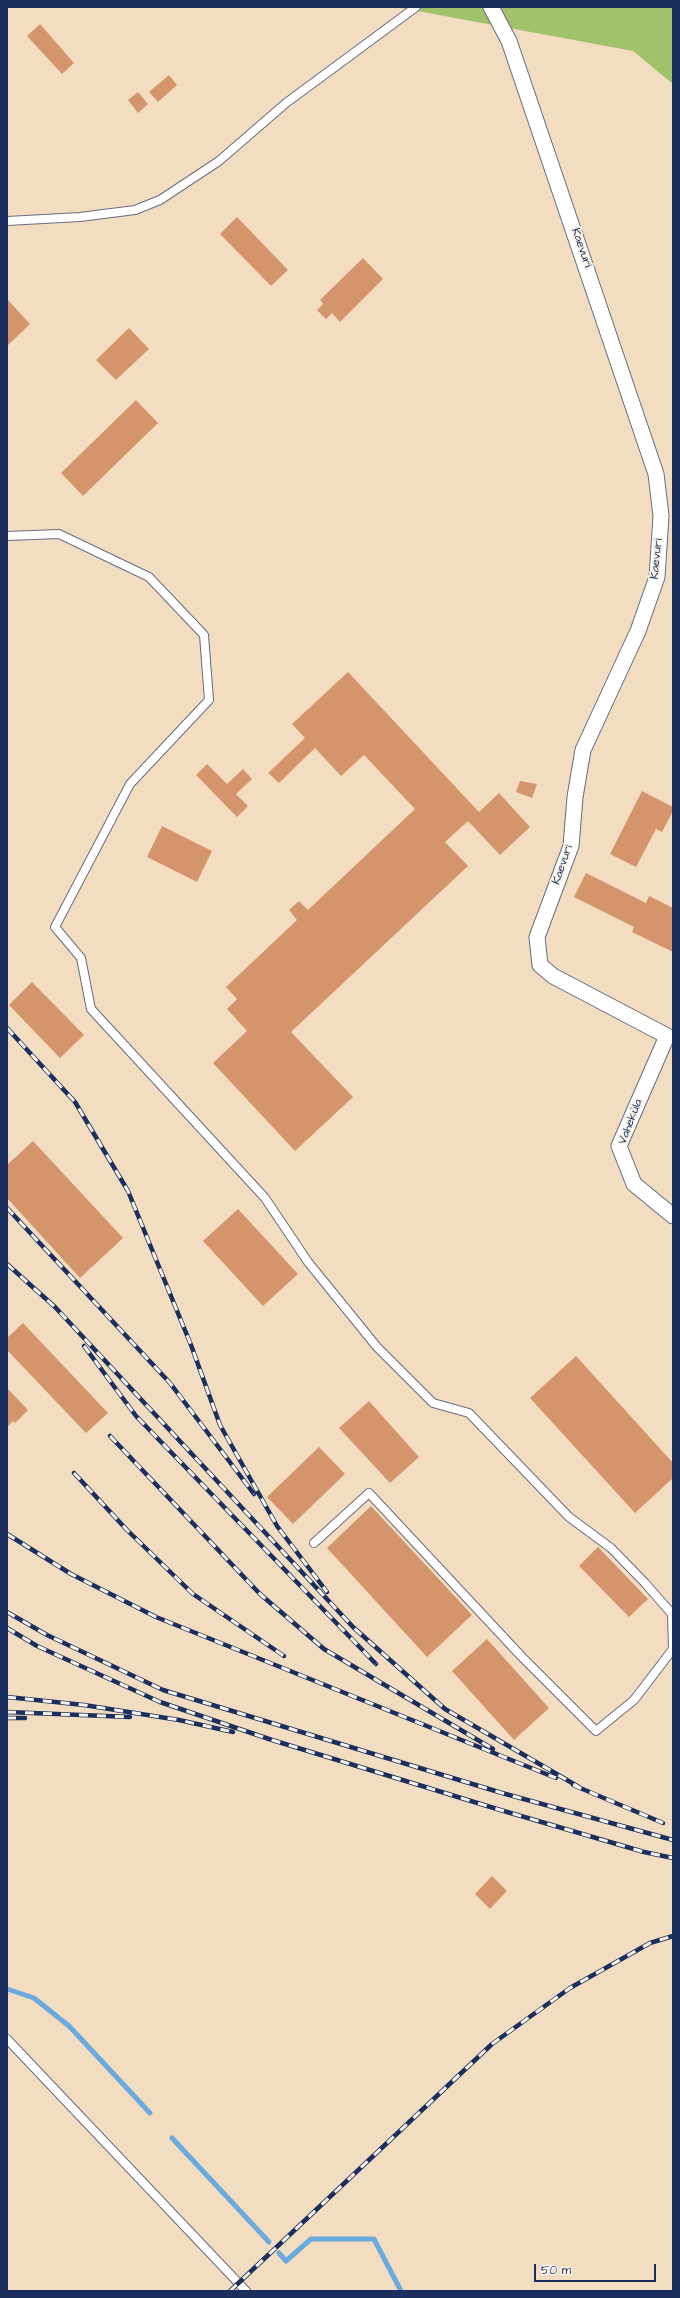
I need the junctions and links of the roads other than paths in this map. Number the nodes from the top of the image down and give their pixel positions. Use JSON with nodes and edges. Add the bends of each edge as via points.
{"nodes":[{"id":1,"x":416,"y":7,"type":"edge"},
{"id":2,"x":491,"y":7,"type":"edge"},
{"id":3,"x":7,"y":221,"type":"edge"},
{"id":4,"x":7,"y":536,"type":"edge"},
{"id":5,"x":670,"y":1038,"type":"edge"},
{"id":6,"x":673,"y":1216,"type":"edge"},
{"id":7,"x":314,"y":1543,"type":"dead end"},
{"id":8,"x":7,"y":2039,"type":"edge"},
{"id":9,"x":246,"y":2291,"type":"edge"}],
"edges":[{"from":1,"to":3,"type":"lane","via":[[286,103],[219,161],[160,200],[135,210],[80,217]]},
{"from":2,"to":5,"type":"street","name":"Kaevuri","via":[[509,41],[642,428],[656,474],[661,516],[657,577],[638,631],[583,750],[575,797],[571,846],[537,937],[540,965],[553,976]]},
{"from":4,"to":7,"type":"lane","via":[[59,534],[149,577],[204,635],[209,700],[130,784],[55,927],[81,958],[90,1009],[265,1198],[308,1262],[377,1347],[433,1404],[469,1413],[569,1517],[611,1548],[645,1583],[672,1614],[673,1649],[634,1700],[596,1730],[522,1657],[369,1493]]},
{"from":5,"to":6,"type":"street","name":"Vaheküla","via":[[619,1146],[634,1184]]},
{"from":8,"to":9,"type":"lane"}]}
